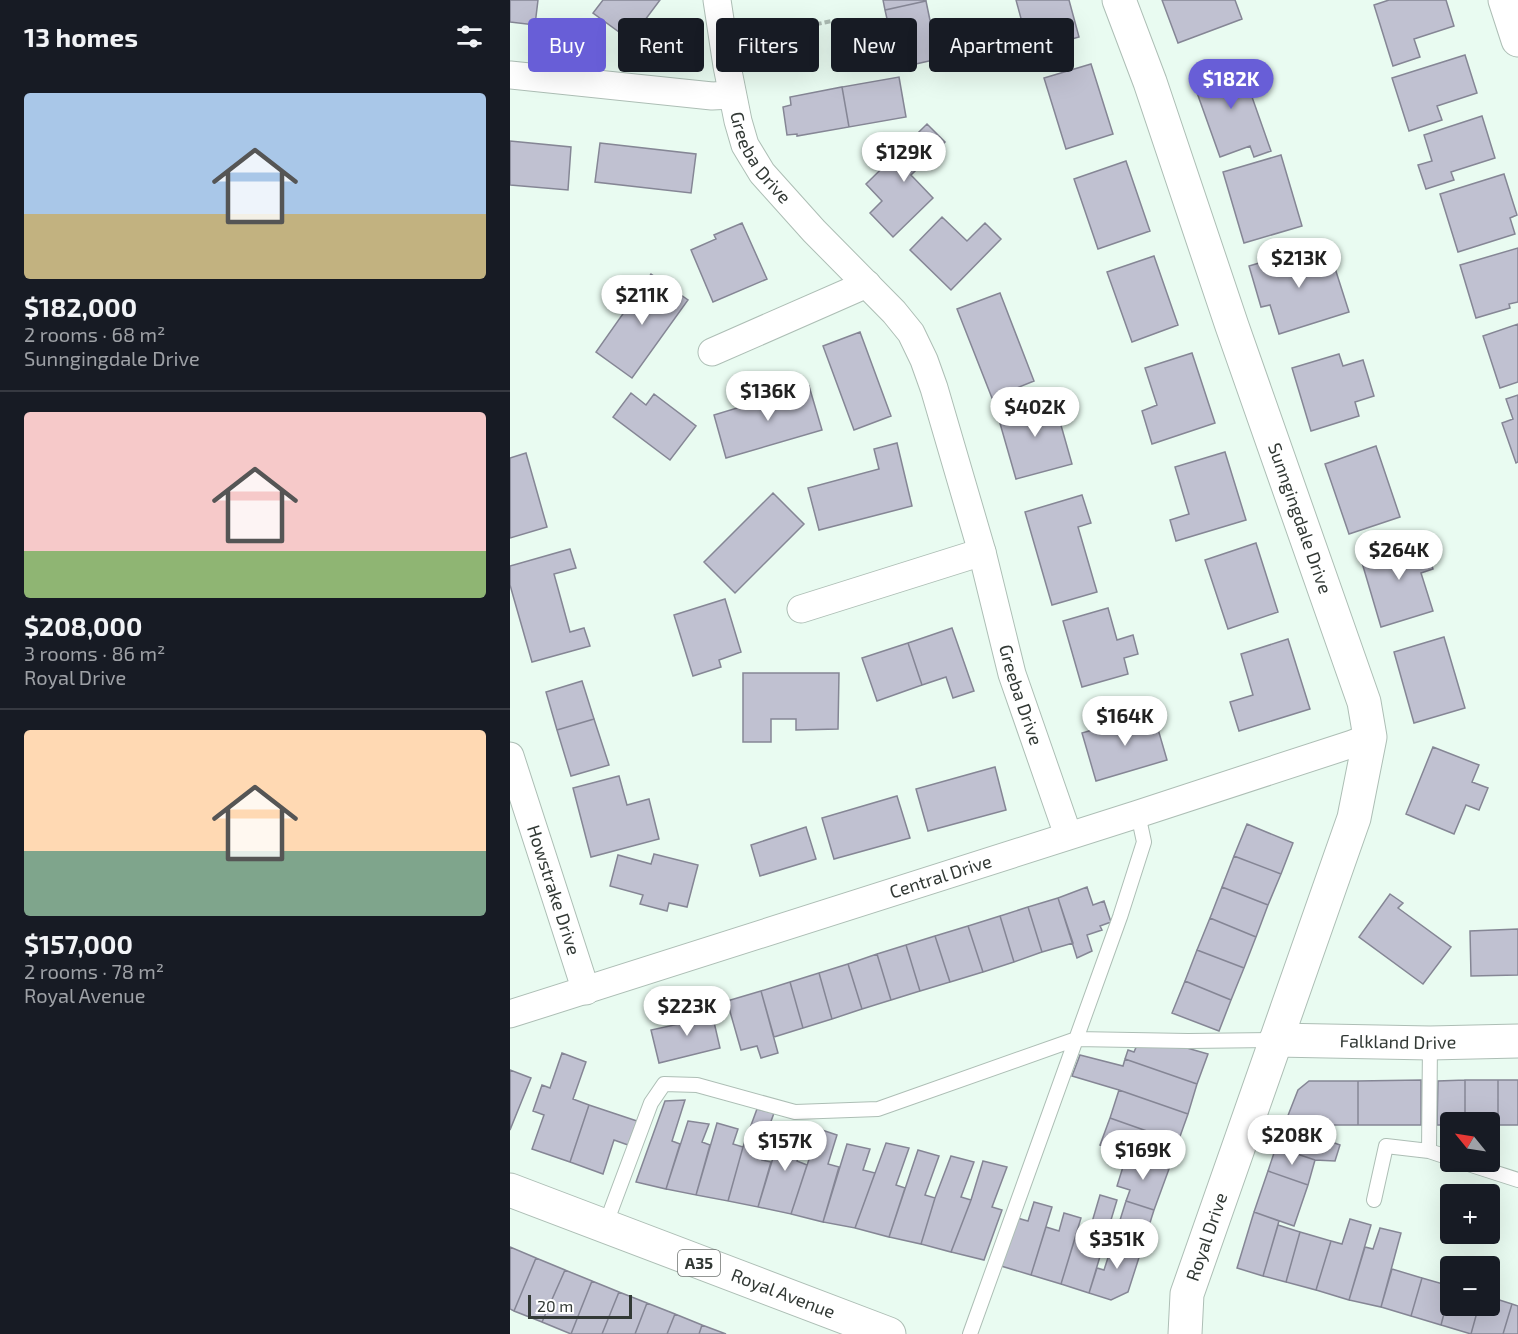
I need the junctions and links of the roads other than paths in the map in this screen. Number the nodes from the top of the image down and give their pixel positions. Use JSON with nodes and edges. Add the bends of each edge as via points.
{"nodes":[{"id":1,"x":717,"y":0,"type":"edge"},
{"id":2,"x":1119,"y":0,"type":"edge"},
{"id":3,"x":1505,"y":0,"type":"edge"},
{"id":4,"x":1518,"y":40,"type":"edge"},
{"id":5,"x":510,"y":75,"type":"edge"},
{"id":6,"x":732,"y":95,"type":"junction"},
{"id":7,"x":867,"y":284,"type":"junction"},
{"id":8,"x":712,"y":352,"type":"dead end"},
{"id":9,"x":982,"y":552,"type":"junction"},
{"id":10,"x":801,"y":609,"type":"dead end"},
{"id":11,"x":1370,"y":736,"type":"junction"},
{"id":12,"x":510,"y":756,"type":"edge"},
{"id":13,"x":1138,"y":814,"type":"junction"},
{"id":14,"x":1068,"y":835,"type":"junction"},
{"id":15,"x":586,"y":991,"type":"junction"},
{"id":16,"x":510,"y":1014,"type":"edge"},
{"id":17,"x":1076,"y":1039,"type":"junction"},
{"id":18,"x":1276,"y":1040,"type":"junction"},
{"id":19,"x":1518,"y":1041,"type":"edge"},
{"id":20,"x":1430,"y":1043,"type":"junction"},
{"id":21,"x":1429,"y":1151,"type":"junction"},
{"id":22,"x":1440,"y":1155,"type":"edge"},
{"id":23,"x":1493,"y":1172,"type":"edge"},
{"id":24,"x":1518,"y":1180,"type":"edge"},
{"id":25,"x":510,"y":1191,"type":"edge"},
{"id":26,"x":1374,"y":1200,"type":"dead end"},
{"id":27,"x":604,"y":1227,"type":"junction"},
{"id":28,"x":889,"y":1334,"type":"edge"},
{"id":29,"x":970,"y":1334,"type":"edge"},
{"id":30,"x":1185,"y":1334,"type":"edge"}],
"edges":[{"from":1,"to":6,"type":"street","name":"Greeba Drive"},
{"from":2,"to":11,"type":"main road","name":"Sunngingdale Drive","via":[[1364,702]]},
{"from":3,"to":4,"type":"main road"},
{"from":5,"to":6,"type":"street"},
{"from":6,"to":7,"type":"street","name":"Greeba Drive","via":[[745,145],[762,173]]},
{"from":7,"to":8,"type":"street"},
{"from":7,"to":9,"type":"street","name":"Greeba Drive","via":[[911,333],[924,360]]},
{"from":9,"to":10,"type":"street"},
{"from":9,"to":14,"type":"street","name":"Greeba Drive","via":[[1012,674]]},
{"from":11,"to":13,"type":"street","name":"Central Drive"},
{"from":11,"to":18,"type":"main road","name":"Sunngingdale Drive","via":[[1354,818]]},
{"from":12,"to":15,"type":"street","name":"Howstrake Drive"},
{"from":13,"to":14,"type":"street","name":"Central Drive"},
{"from":13,"to":17,"type":"lane","via":[[1144,842]]},
{"from":14,"to":15,"type":"street","name":"Central Drive"},
{"from":15,"to":16,"type":"street","name":"Central Drive"},
{"from":17,"to":18,"type":"lane"},
{"from":17,"to":27,"type":"lane","via":[[878,1109],[795,1112],[697,1085],[664,1084],[651,1103]]},
{"from":17,"to":29,"type":"lane"},
{"from":18,"to":20,"type":"main road","name":"Falkland Drive"},
{"from":18,"to":30,"type":"main road","name":"Royal Drive","via":[[1187,1294]]},
{"from":19,"to":20,"type":"main road","name":"Falkland Drive"},
{"from":20,"to":21,"type":"lane"},
{"from":21,"to":22,"type":"lane"},
{"from":21,"to":26,"type":"lane","via":[[1386,1146]]},
{"from":23,"to":24,"type":"lane"},
{"from":25,"to":27,"type":"main road","name":"Royal Avenue","number":"A35"},
{"from":27,"to":28,"type":"main road","name":"Royal Avenue","number":"A35"}]}
